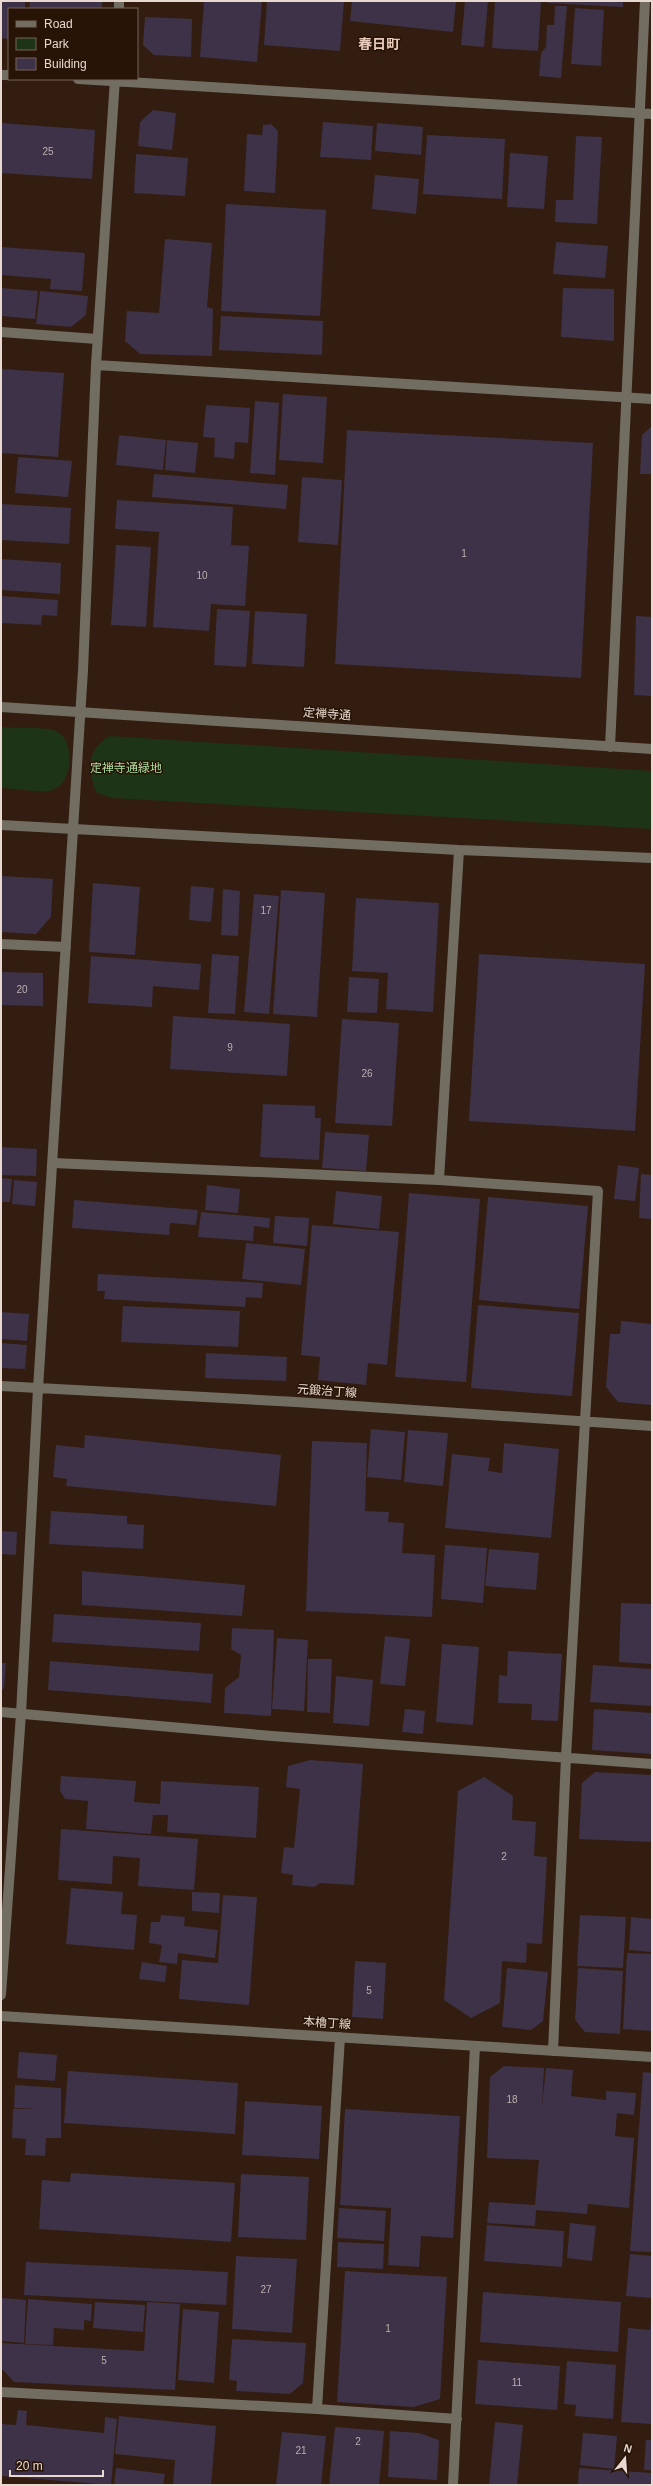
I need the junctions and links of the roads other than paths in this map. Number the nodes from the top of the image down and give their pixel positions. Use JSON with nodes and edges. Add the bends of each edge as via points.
{"nodes":[{"id":1,"x":645,"y":1,"type":"edge"},
{"id":2,"x":115,"y":80,"type":"edge"},
{"id":3,"x":639,"y":113,"type":"junction"},
{"id":4,"x":652,"y":114,"type":"edge"},
{"id":5,"x":1,"y":332,"type":"edge"},
{"id":6,"x":97,"y":339,"type":"junction"},
{"id":7,"x":96,"y":365,"type":"junction"},
{"id":8,"x":628,"y":398,"type":"junction"},
{"id":9,"x":652,"y":399,"type":"edge"},
{"id":10,"x":1,"y":707,"type":"edge"},
{"id":11,"x":79,"y":710,"type":"junction"},
{"id":12,"x":610,"y":747,"type":"junction"},
{"id":13,"x":652,"y":749,"type":"edge"},
{"id":14,"x":1,"y":825,"type":"edge"},
{"id":15,"x":73,"y":830,"type":"junction"},
{"id":16,"x":459,"y":850,"type":"junction"},
{"id":17,"x":652,"y":858,"type":"edge"},
{"id":18,"x":1,"y":944,"type":"edge"},
{"id":19,"x":66,"y":947,"type":"junction"},
{"id":20,"x":53,"y":1163,"type":"junction"},
{"id":21,"x":439,"y":1180,"type":"junction"},
{"id":22,"x":1,"y":1386,"type":"edge"},
{"id":23,"x":38,"y":1388,"type":"junction"},
{"id":24,"x":586,"y":1421,"type":"junction"},
{"id":25,"x":652,"y":1426,"type":"edge"},
{"id":26,"x":1,"y":1712,"type":"edge"},
{"id":27,"x":21,"y":1714,"type":"junction"},
{"id":28,"x":566,"y":1757,"type":"junction"},
{"id":29,"x":652,"y":1764,"type":"edge"},
{"id":30,"x":1,"y":1995,"type":"edge"},
{"id":31,"x":1,"y":2016,"type":"edge"},
{"id":32,"x":340,"y":2037,"type":"junction"},
{"id":33,"x":475,"y":2046,"type":"junction"},
{"id":34,"x":553,"y":2051,"type":"junction"},
{"id":35,"x":652,"y":2057,"type":"edge"},
{"id":36,"x":1,"y":2392,"type":"edge"},
{"id":37,"x":316,"y":2409,"type":"junction"},
{"id":38,"x":457,"y":2419,"type":"junction"},
{"id":39,"x":453,"y":2485,"type":"edge"}],
"edges":[{"from":1,"to":3,"type":"street"},
{"from":2,"to":3,"type":"street"},
{"from":2,"to":6,"type":"street"},
{"from":3,"to":4,"type":"street"},
{"from":3,"to":8,"type":"street"},
{"from":5,"to":6,"type":"street"},
{"from":6,"to":7,"type":"street"},
{"from":7,"to":8,"type":"street"},
{"from":7,"to":11,"type":"street","via":[[84,662]]},
{"from":8,"to":9,"type":"street"},
{"from":8,"to":12,"type":"street"},
{"from":10,"to":11,"type":"street","name":"定禅寺通"},
{"from":11,"to":12,"type":"street","name":"定禅寺通"},
{"from":11,"to":15,"type":"street"},
{"from":12,"to":13,"type":"street","name":"定禅寺通"},
{"from":14,"to":15,"type":"street"},
{"from":15,"to":16,"type":"street"},
{"from":15,"to":19,"type":"street"},
{"from":16,"to":17,"type":"street"},
{"from":16,"to":21,"type":"street"},
{"from":18,"to":19,"type":"street"},
{"from":19,"to":20,"type":"street"},
{"from":20,"to":21,"type":"street"},
{"from":20,"to":23,"type":"street"},
{"from":21,"to":24,"type":"street","via":[[598,1191]]},
{"from":22,"to":23,"type":"street","name":"元鍛治丁線"},
{"from":23,"to":24,"type":"street","name":"元鍛治丁線"},
{"from":23,"to":27,"type":"street"},
{"from":24,"to":25,"type":"street","name":"元鍛治丁線"},
{"from":24,"to":28,"type":"street"},
{"from":26,"to":27,"type":"street"},
{"from":27,"to":28,"type":"street","via":[[272,1736]]},
{"from":27,"to":30,"type":"street"},
{"from":28,"to":29,"type":"street"},
{"from":28,"to":34,"type":"street"},
{"from":31,"to":32,"type":"street","name":"本櫓丁線"},
{"from":32,"to":33,"type":"street","name":"本櫓丁線"},
{"from":32,"to":37,"type":"street"},
{"from":33,"to":34,"type":"street","name":"本櫓丁線"},
{"from":33,"to":38,"type":"street"},
{"from":34,"to":35,"type":"street","name":"本櫓丁線"},
{"from":36,"to":37,"type":"street"},
{"from":37,"to":38,"type":"street"},
{"from":38,"to":39,"type":"street"}]}
